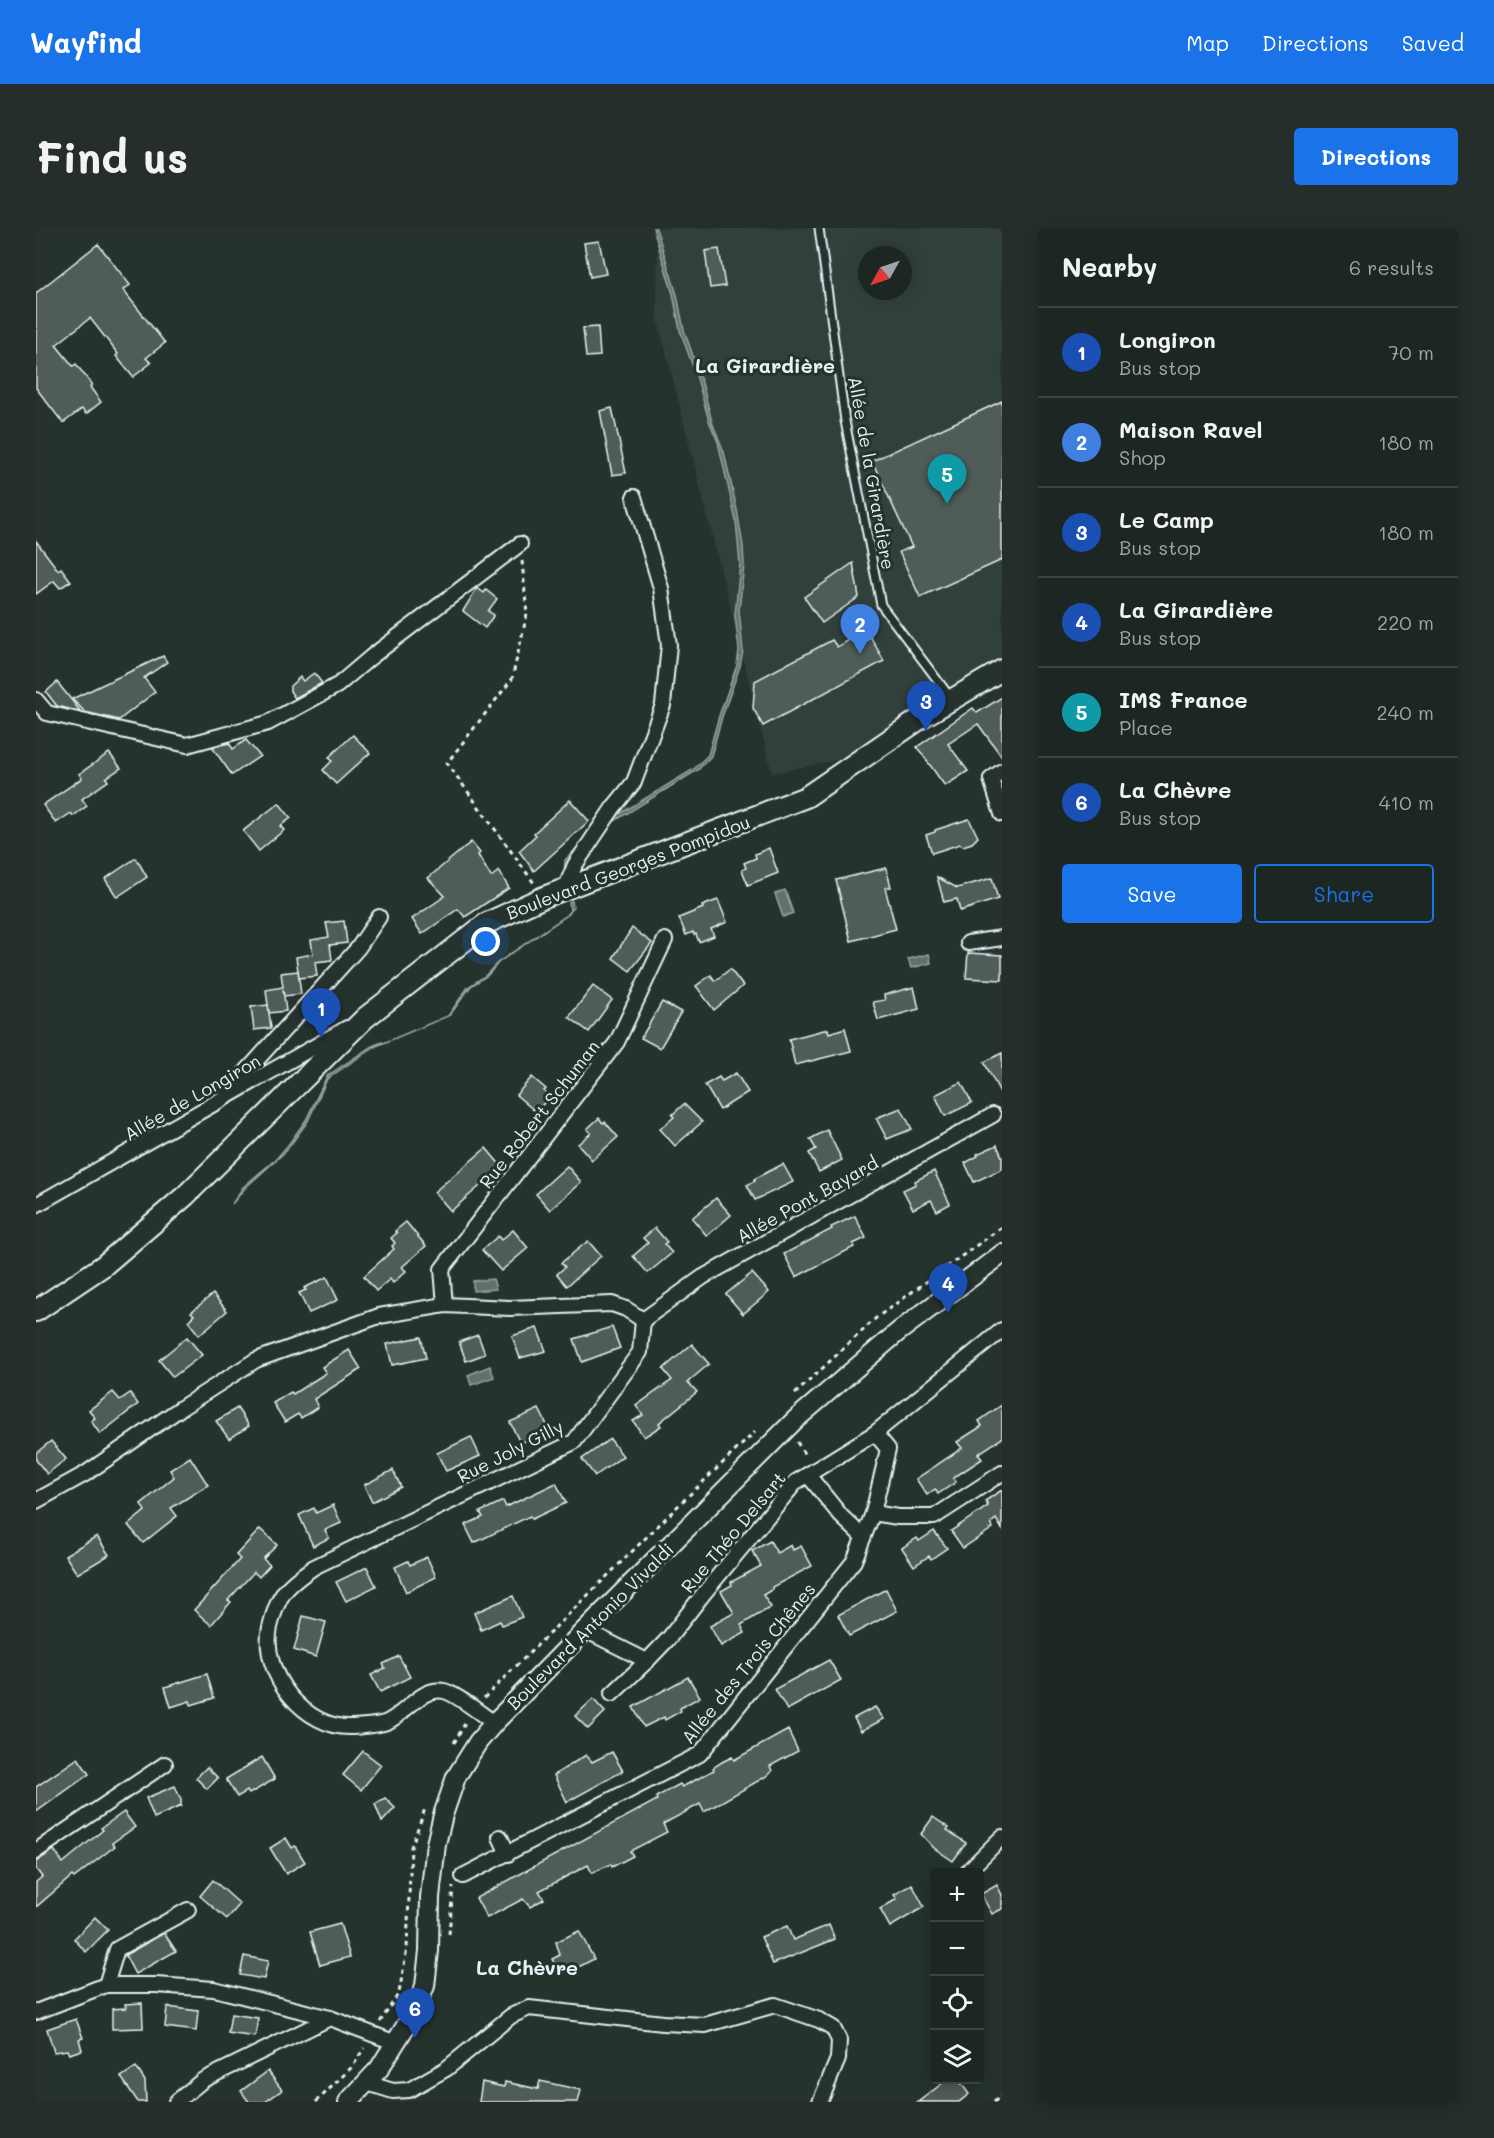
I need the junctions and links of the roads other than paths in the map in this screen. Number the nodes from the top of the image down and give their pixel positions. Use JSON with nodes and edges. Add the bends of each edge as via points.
{"nodes":[{"id":1,"x":819,"y":228,"type":"edge"},
{"id":2,"x":634,"y":497,"type":"dead end"},
{"id":3,"x":520,"y":544,"type":"road end"},
{"id":4,"x":1002,"y":670,"type":"edge"},
{"id":5,"x":36,"y":700,"type":"edge"},
{"id":6,"x":952,"y":700,"type":"junction"},
{"id":7,"x":1002,"y":771,"type":"edge"},
{"id":8,"x":1002,"y":814,"type":"edge"},
{"id":9,"x":565,"y":890,"type":"junction"},
{"id":10,"x":379,"y":917,"type":"dead end"},
{"id":11,"x":1002,"y":938,"type":"edge"},
{"id":12,"x":665,"y":940,"type":"dead end"},
{"id":13,"x":968,"y":943,"type":"dead end"},
{"id":14,"x":364,"y":1018,"type":"junction"},
{"id":15,"x":219,"y":1102,"type":"junction"},
{"id":16,"x":993,"y":1115,"type":"dead end"},
{"id":17,"x":36,"y":1205,"type":"edge"},
{"id":18,"x":1002,"y":1254,"type":"edge"},
{"id":19,"x":445,"y":1305,"type":"junction"},
{"id":20,"x":36,"y":1311,"type":"edge"},
{"id":21,"x":643,"y":1320,"type":"junction"},
{"id":22,"x":1002,"y":1330,"type":"edge"},
{"id":23,"x":875,"y":1432,"type":"junction"},
{"id":24,"x":812,"y":1473,"type":"junction"},
{"id":25,"x":1002,"y":1473,"type":"edge"},
{"id":26,"x":36,"y":1501,"type":"edge"},
{"id":27,"x":873,"y":1513,"type":"junction"},
{"id":28,"x":862,"y":1536,"type":"junction"},
{"id":29,"x":585,"y":1630,"type":"junction"},
{"id":30,"x":647,"y":1661,"type":"junction"},
{"id":31,"x":612,"y":1694,"type":"dead end"},
{"id":32,"x":494,"y":1723,"type":"junction"},
{"id":33,"x":165,"y":1764,"type":"dead end"},
{"id":34,"x":500,"y":1837,"type":"dead end"},
{"id":35,"x":1002,"y":1837,"type":"edge"},
{"id":36,"x":36,"y":1851,"type":"edge"},
{"id":37,"x":508,"y":1854,"type":"junction"},
{"id":38,"x":971,"y":1868,"type":"edge"},
{"id":39,"x":463,"y":1876,"type":"dead end"},
{"id":40,"x":188,"y":1910,"type":"dead end"},
{"id":41,"x":106,"y":1985,"type":"junction"},
{"id":42,"x":36,"y":2012,"type":"edge"},
{"id":43,"x":330,"y":2018,"type":"junction"},
{"id":44,"x":396,"y":2043,"type":"junction"},
{"id":45,"x":367,"y":2083,"type":"junction"},
{"id":46,"x":176,"y":2102,"type":"edge"},
{"id":47,"x":348,"y":2102,"type":"edge"},
{"id":48,"x":820,"y":2102,"type":"edge"}],
"edges":[{"from":1,"to":6,"type":"lane","name":"Allée de la Girardière","via":[[845,421],[881,605]]},
{"from":2,"to":9,"type":"street","via":[[661,588],[669,645],[663,705],[634,782],[575,865]]},
{"from":3,"to":5,"type":"street","via":[[338,686],[268,723],[187,745],[47,713]]},
{"from":4,"to":6,"type":"main road","name":"Boulevard Georges Pompidou"},
{"from":6,"to":9,"type":"main road","name":"Boulevard Georges Pompidou","via":[[806,797]]},
{"from":7,"to":8,"type":"street","via":[[991,779]]},
{"from":9,"to":14,"type":"main road","name":"Boulevard Georges Pompidou","via":[[487,923]]},
{"from":10,"to":15,"type":"street","via":[[357,948]]},
{"from":11,"to":13,"type":"street"},
{"from":12,"to":19,"type":"street","name":"Rue Robert Schuman","via":[[617,1042],[442,1269]]},
{"from":14,"to":15,"type":"street","name":"Allée de Longiron"},
{"from":14,"to":20,"type":"main road","name":"Boulevard Georges Pompidou","via":[[185,1196],[103,1266]]},
{"from":15,"to":17,"type":"street","name":"Allée de Longiron"},
{"from":16,"to":21,"type":"street","name":"Allée Pont Bayard","via":[[703,1277]]},
{"from":18,"to":29,"type":"street","name":"Boulevard Antonio Vivaldi","via":[[850,1372],[788,1428]]},
{"from":19,"to":21,"type":"street","via":[[510,1308],[612,1304]]},
{"from":19,"to":26,"type":"street","via":[[379,1316],[256,1360],[85,1474]]},
{"from":21,"to":32,"type":"street","name":"Rue Joly Gilly","via":[[640,1352],[574,1442],[314,1567],[289,1583],[275,1606],[269,1632],[272,1667],[288,1696],[321,1721],[350,1727],[388,1722],[427,1693],[444,1691]]},
{"from":22,"to":23,"type":"street","name":"Rue Théo Delsart"},
{"from":23,"to":24,"type":"street","name":"Rue Théo Delsart"},
{"from":23,"to":27,"type":"street","name":"Allée des Trois Chênes","via":[[888,1449]]},
{"from":24,"to":28,"type":"street","via":[[841,1516]]},
{"from":24,"to":30,"type":"street","name":"Rue Théo Delsart","via":[[796,1482]]},
{"from":25,"to":27,"type":"street","via":[[934,1517]]},
{"from":27,"to":28,"type":"street","name":"Allée des Trois Chênes"},
{"from":28,"to":37,"type":"street","name":"Allée des Trois Chênes","via":[[854,1561],[700,1754]]},
{"from":29,"to":30,"type":"street"},
{"from":29,"to":32,"type":"street","name":"Boulevard Antonio Vivaldi"},
{"from":30,"to":31,"type":"street","name":"Rue Théo Delsart"},
{"from":32,"to":44,"type":"street","name":"Boulevard Antonio Vivaldi","via":[[456,1777],[443,1815],[430,1897],[425,1986]]},
{"from":33,"to":36,"type":"street"},
{"from":34,"to":37,"type":"street"},
{"from":35,"to":38,"type":"street"},
{"from":37,"to":39,"type":"street","name":"Allée des Trois Chênes"},
{"from":40,"to":41,"type":"street","via":[[117,1948]]},
{"from":41,"to":42,"type":"street"},
{"from":41,"to":43,"type":"street","via":[[214,1989]]},
{"from":43,"to":44,"type":"street"},
{"from":43,"to":46,"type":"street","via":[[203,2080]]},
{"from":44,"to":45,"type":"street","name":"Boulevard Antonio Vivaldi"},
{"from":45,"to":47,"type":"street","name":"Boulevard Antonio Vivaldi"},
{"from":45,"to":48,"type":"street","via":[[393,2091],[409,2090],[446,2069],[511,2016],[529,2008],[705,2025],[775,2005],[819,2020],[833,2028],[839,2040],[838,2059]]}]}
